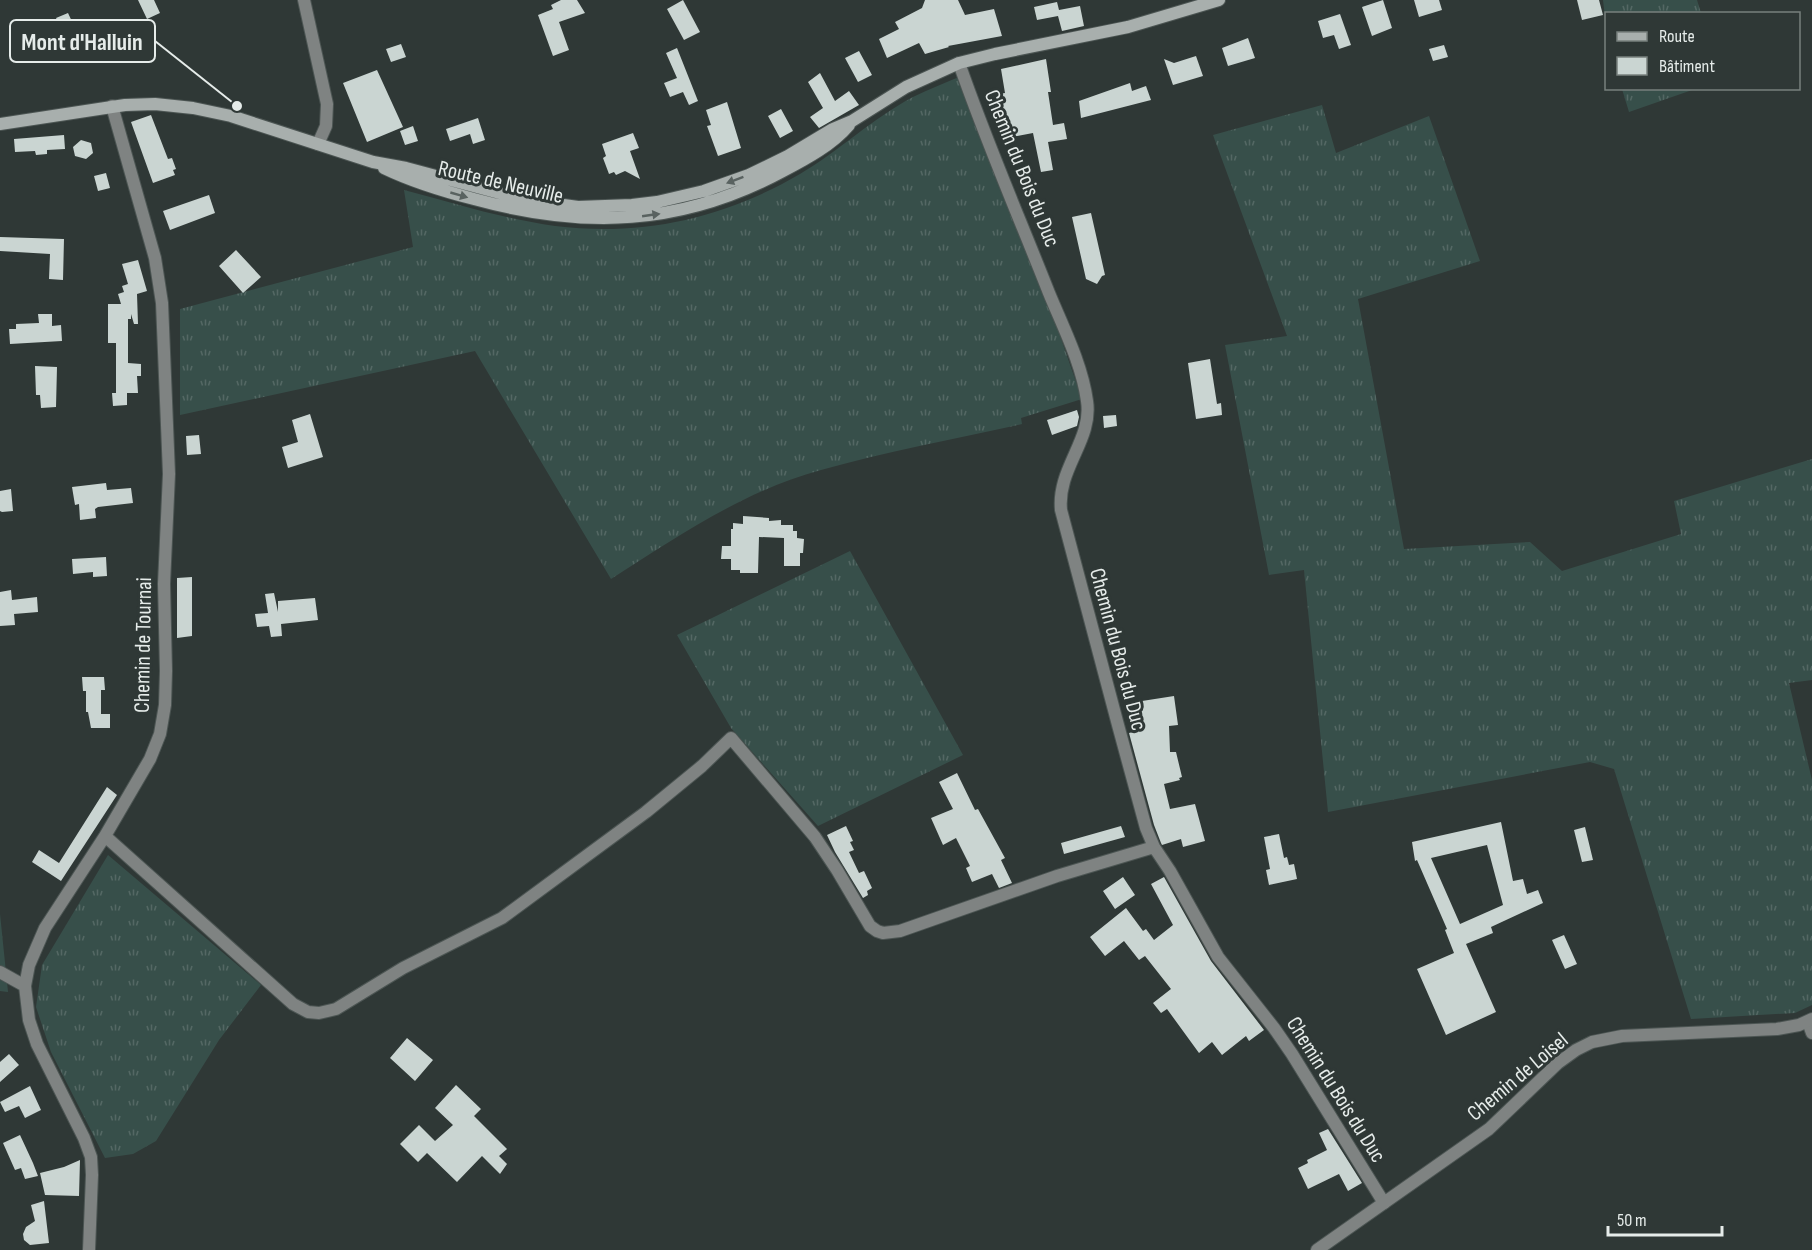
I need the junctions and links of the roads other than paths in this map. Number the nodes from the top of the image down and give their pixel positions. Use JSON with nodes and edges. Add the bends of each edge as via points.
{"nodes":[{"id":1,"x":304,"y":0,"type":"edge"},
{"id":2,"x":1219,"y":0,"type":"edge"},
{"id":3,"x":959,"y":63,"type":"junction"},
{"id":4,"x":112,"y":106,"type":"junction"},
{"id":5,"x":0,"y":124,"type":"edge"},
{"id":6,"x":318,"y":144,"type":"junction"},
{"id":7,"x":105,"y":836,"type":"junction"},
{"id":8,"x":1154,"y":847,"type":"junction"},
{"id":9,"x":0,"y":972,"type":"edge"},
{"id":10,"x":25,"y":986,"type":"junction"},
{"id":11,"x":1810,"y":1025,"type":"edge"},
{"id":12,"x":1384,"y":1203,"type":"junction"},
{"id":13,"x":89,"y":1250,"type":"edge"},
{"id":14,"x":1317,"y":1250,"type":"edge"}],
"edges":[{"from":1,"to":6,"type":"street","via":[[327,104],[326,126]]},
{"from":2,"to":3,"type":"main road","name":"Route de Neuville","via":[[1128,27]]},
{"from":3,"to":6,"type":"main road","name":"Route de Neuville","via":[[906,87],[852,121],[839,137],[793,166],[706,203],[658,214],[570,218],[512,209],[423,184]]},
{"from":3,"to":8,"type":"street","name":"Chemin du Bois du Duc","via":[[1070,344],[1087,399],[1087,425],[1064,476],[1061,510]]},
{"from":4,"to":5,"type":"main road","name":"Route de Neuville"},
{"from":4,"to":6,"type":"main road","name":"Route de Neuville","via":[[154,104],[210,111]]},
{"from":4,"to":7,"type":"street","name":"Chemin de Tournai","via":[[161,289],[169,474],[164,584],[166,689],[160,734],[150,759]]},
{"from":7,"to":8,"type":"street","via":[[293,1005],[319,1013],[336,1009],[382,979],[502,918],[646,812],[731,738],[815,837],[865,919],[883,933],[900,931]]},
{"from":7,"to":10,"type":"street","name":"Chemin de Tournai","via":[[38,941]]},
{"from":8,"to":12,"type":"street","name":"Chemin du Bois du Duc","via":[[1218,957],[1283,1040]]},
{"from":9,"to":10,"type":"street"},
{"from":10,"to":13,"type":"street","name":"Chemin de Tournai","via":[[37,1044],[91,1157]]},
{"from":11,"to":12,"type":"street","name":"Chemin de Loisel","via":[[1633,1035],[1592,1042],[1565,1057],[1489,1129]]},
{"from":12,"to":14,"type":"street","name":"Chemin de Loisel"}]}
